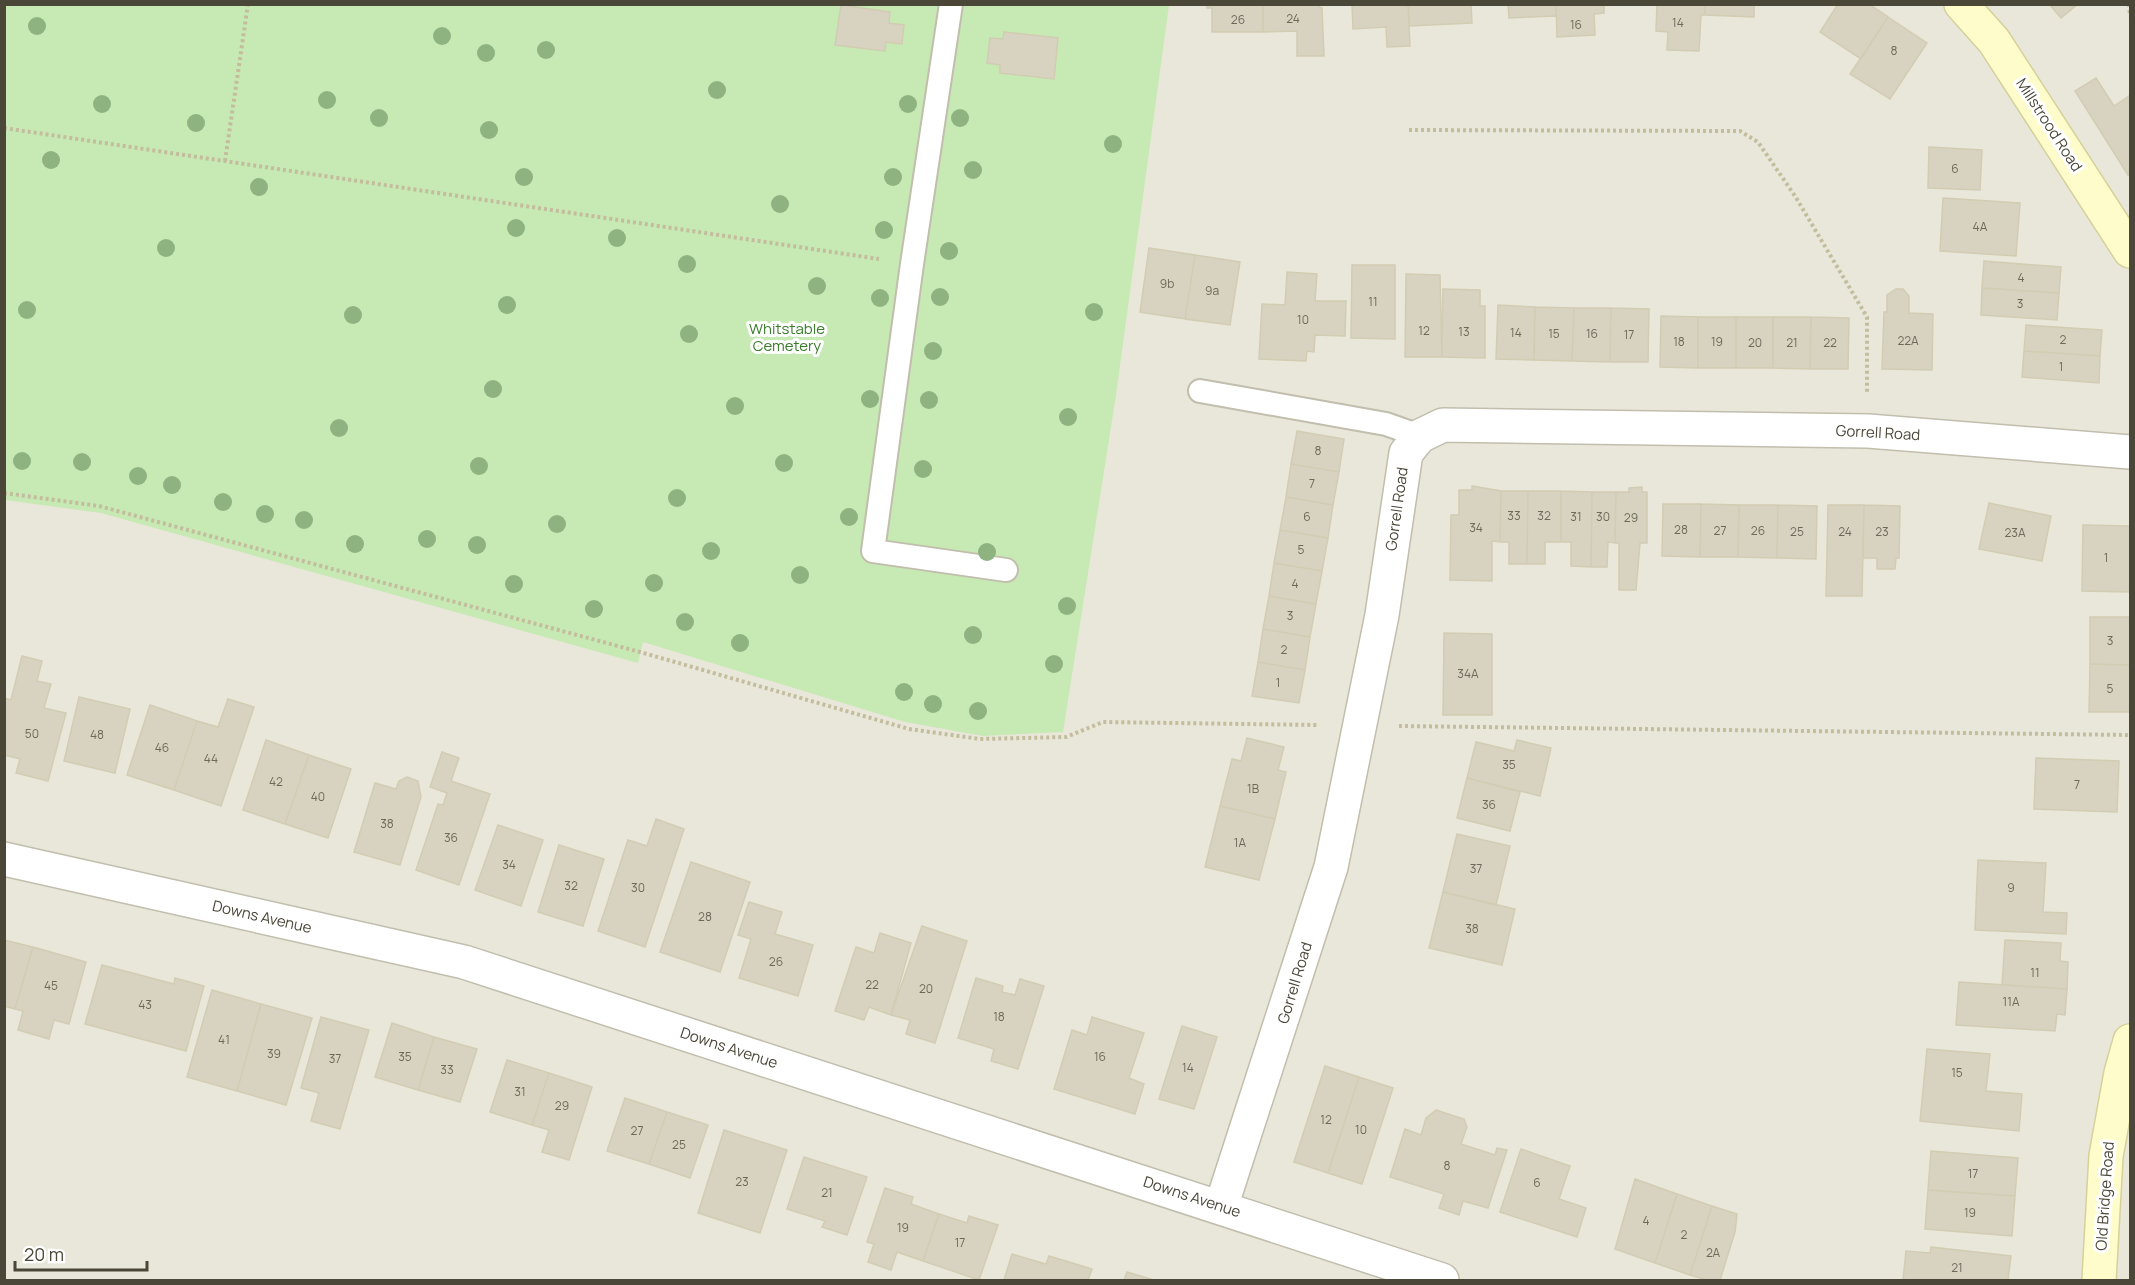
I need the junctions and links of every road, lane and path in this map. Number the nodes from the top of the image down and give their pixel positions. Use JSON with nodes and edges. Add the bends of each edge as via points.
{"nodes":[{"id":1,"x":248,"y":4,"type":"edge"},
{"id":2,"x":951,"y":4,"type":"edge"},
{"id":3,"x":1961,"y":4,"type":"edge"},
{"id":4,"x":2129,"y":4,"type":"edge"},
{"id":5,"x":2130,"y":16,"type":"edge"},
{"id":6,"x":4,"y":128,"type":"edge"},
{"id":7,"x":1409,"y":130,"type":"dead end"},
{"id":8,"x":225,"y":161,"type":"junction"},
{"id":9,"x":2130,"y":251,"type":"edge"},
{"id":10,"x":912,"y":264,"type":"junction"},
{"id":11,"x":1200,"y":391,"type":"dead end"},
{"id":12,"x":1868,"y":431,"type":"junction"},
{"id":13,"x":1420,"y":436,"type":"junction"},
{"id":14,"x":2130,"y":452,"type":"edge"},
{"id":15,"x":4,"y":493,"type":"edge"},
{"id":16,"x":1006,"y":570,"type":"dead end"},
{"id":17,"x":1360,"y":725,"type":"junction"},
{"id":18,"x":2130,"y":735,"type":"edge"},
{"id":19,"x":4,"y":859,"type":"edge"},
{"id":20,"x":2130,"y":1041,"type":"edge"},
{"id":21,"x":1221,"y":1207,"type":"junction"},
{"id":22,"x":1442,"y":1281,"type":"edge"},
{"id":23,"x":2099,"y":1281,"type":"edge"}],
"edges":[{"from":1,"to":8,"type":"path"},
{"from":2,"to":10,"type":"lane"},
{"from":3,"to":9,"type":"street","name":"Millstrood Road","via":[[1994,41]]},
{"from":4,"to":5,"type":"path"},
{"from":6,"to":8,"type":"path"},
{"from":7,"to":12,"type":"path","via":[[1740,131],[1758,142],[1867,317]]},
{"from":8,"to":10,"type":"path"},
{"from":10,"to":16,"type":"lane","via":[[873,551]]},
{"from":11,"to":13,"type":"lane","via":[[1386,424]]},
{"from":12,"to":13,"type":"street","name":"Gorrell Road","via":[[1443,425]]},
{"from":12,"to":14,"type":"street","name":"Gorrell Road"},
{"from":13,"to":17,"type":"street","name":"Gorrell Road","via":[[1406,453],[1382,615]]},
{"from":15,"to":17,"type":"path","via":[[99,506],[909,729],[980,739],[1066,737],[1103,722]]},
{"from":17,"to":18,"type":"path"},
{"from":17,"to":21,"type":"street","name":"Gorrell Road","via":[[1331,867]]},
{"from":19,"to":21,"type":"street","name":"Downs Avenue","via":[[464,962]]},
{"from":20,"to":23,"type":"street","name":"Old Bridge Road","via":[[2106,1156]]},
{"from":21,"to":22,"type":"street","name":"Downs Avenue"}]}
